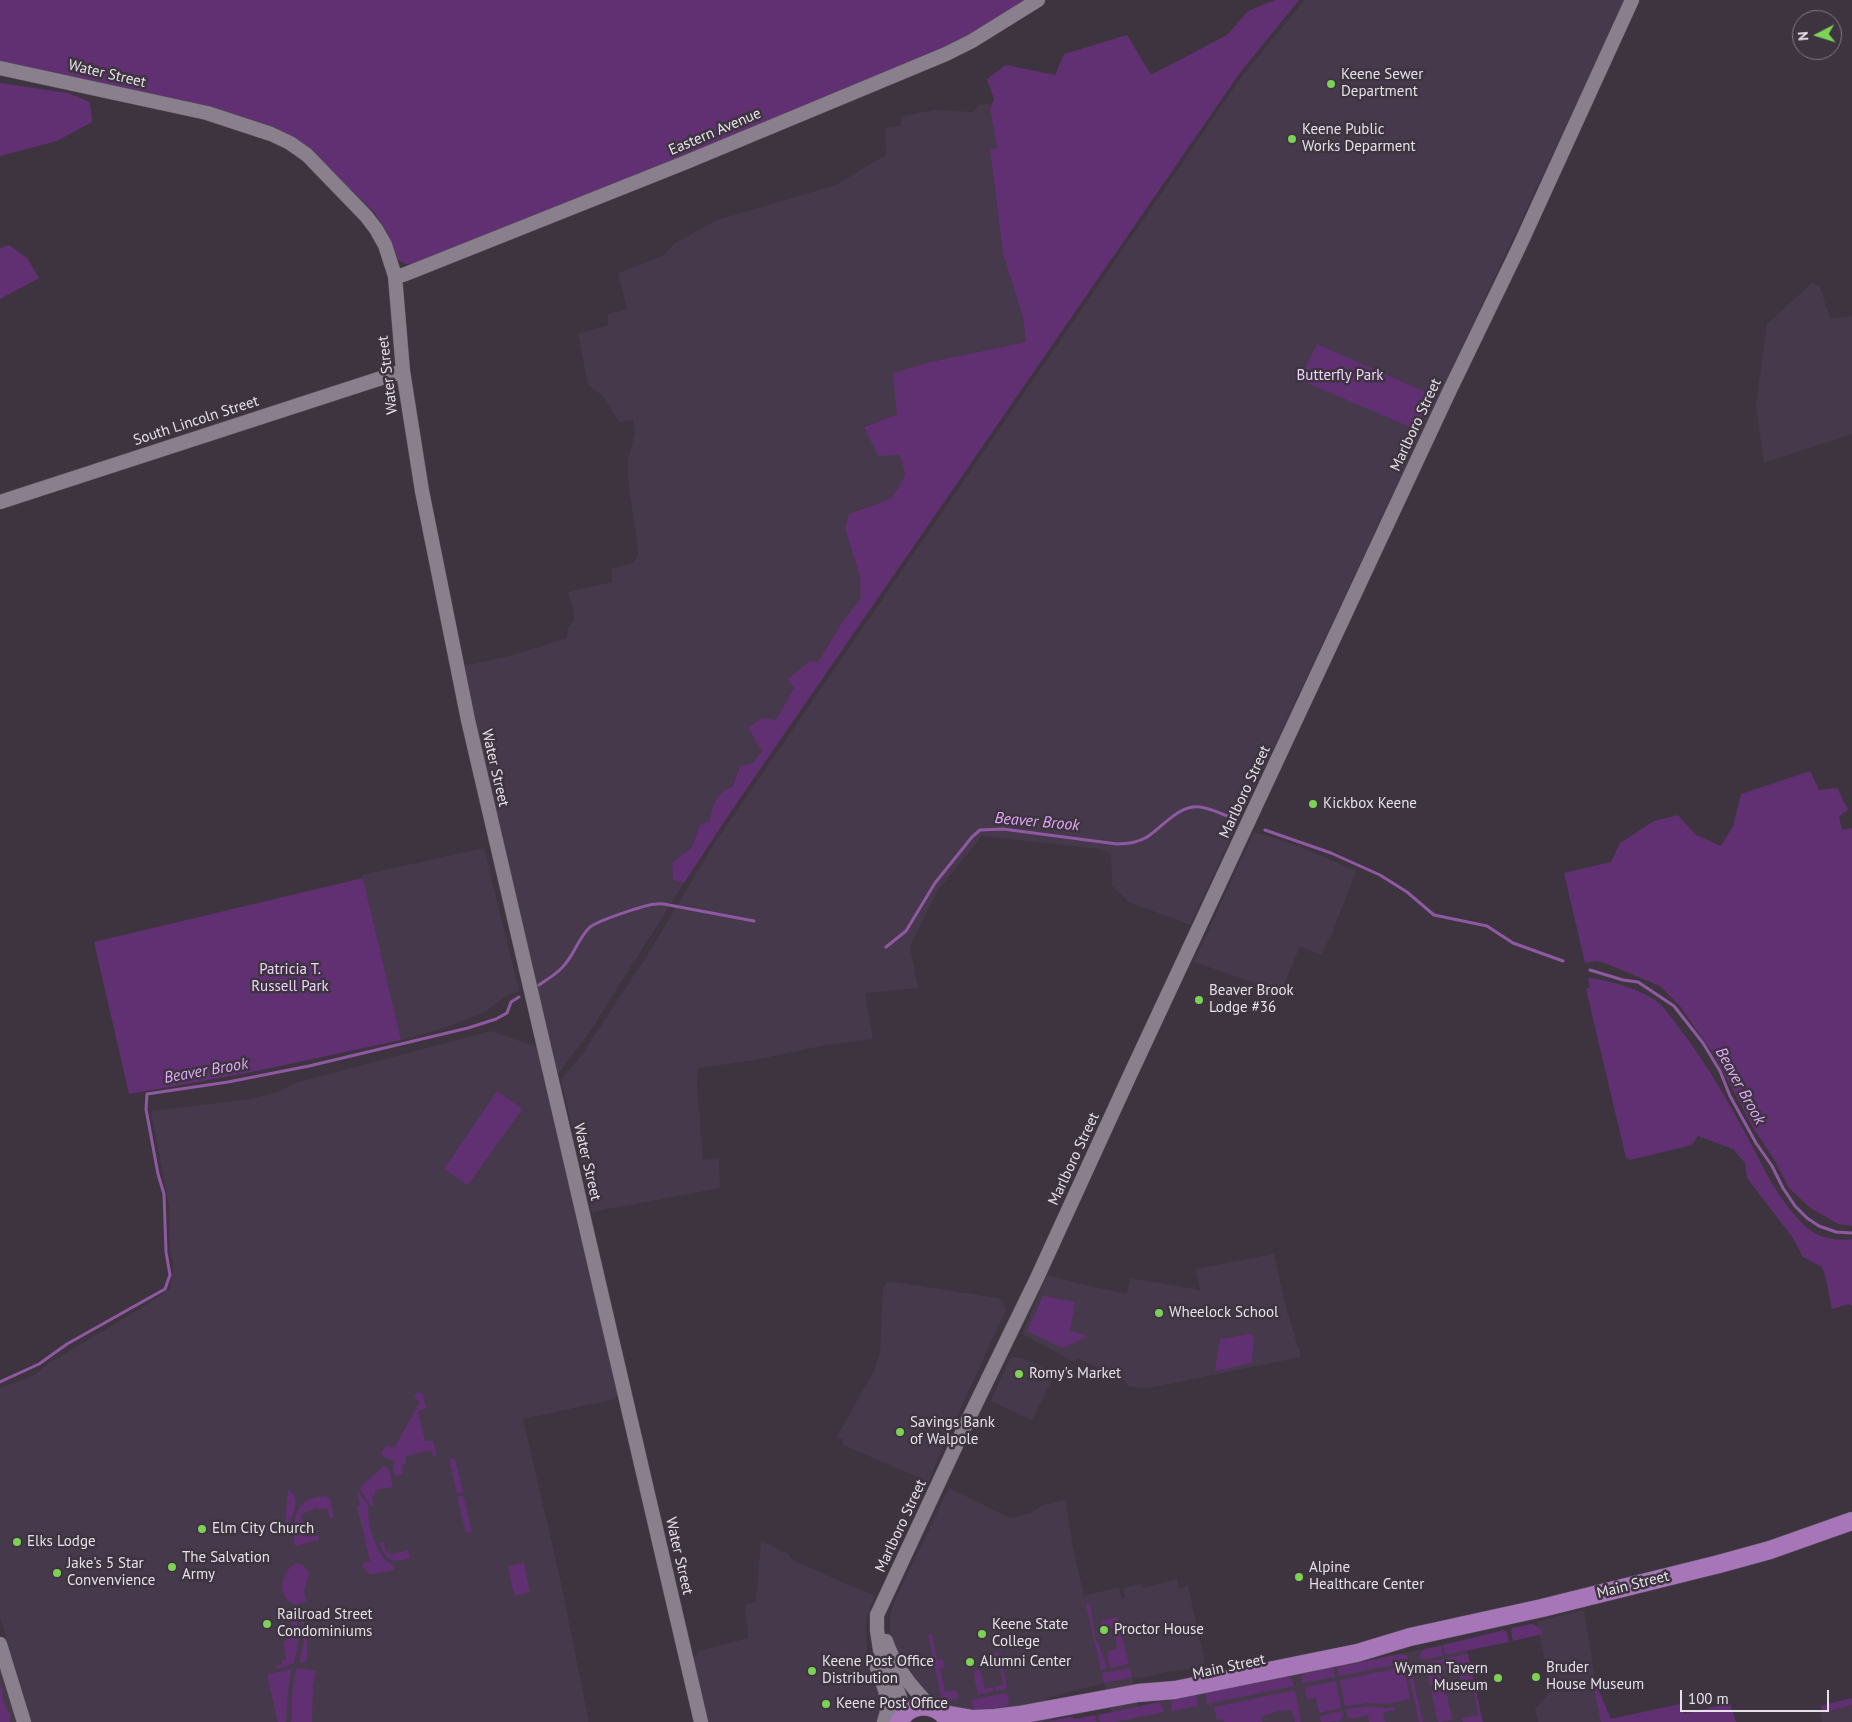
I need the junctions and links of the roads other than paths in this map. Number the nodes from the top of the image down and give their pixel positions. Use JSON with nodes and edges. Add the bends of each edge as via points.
{"nodes":[{"id":1,"x":1038,"y":0,"type":"edge"},
{"id":2,"x":1632,"y":0,"type":"edge"},
{"id":3,"x":0,"y":68,"type":"edge"},
{"id":4,"x":395,"y":276,"type":"junction"},
{"id":5,"x":403,"y":371,"type":"junction"},
{"id":6,"x":0,"y":502,"type":"edge"},
{"id":7,"x":1852,"y":1521,"type":"edge"},
{"id":8,"x":886,"y":1598,"type":"junction"},
{"id":9,"x":0,"y":1644,"type":"edge"},
{"id":10,"x":941,"y":1714,"type":"edge"},
{"id":11,"x":1019,"y":1715,"type":"junction"},
{"id":12,"x":894,"y":1721,"type":"edge"},
{"id":13,"x":24,"y":1722,"type":"edge"},
{"id":14,"x":701,"y":1722,"type":"edge"},
{"id":15,"x":997,"y":1722,"type":"edge"}],
"edges":[{"from":1,"to":4,"type":"street","name":"Eastern Avenue","via":[[946,54],[622,188]]},
{"from":2,"to":8,"type":"street","name":"Marlboro Street"},
{"from":3,"to":4,"type":"street","name":"Water Street","via":[[215,116],[290,143],[307,155],[366,216],[385,245]]},
{"from":4,"to":5,"type":"street","name":"Water Street"},
{"from":5,"to":6,"type":"street","name":"South Lincoln Street"},
{"from":5,"to":14,"type":"street","name":"Water Street","via":[[422,491],[468,720]]},
{"from":7,"to":11,"type":"main road","name":"Main Street","via":[[1770,1550],[1532,1610],[1410,1637],[1354,1641],[1300,1652],[1172,1679],[1138,1693]]},
{"from":8,"to":10,"type":"street","name":"Marlboro Street","via":[[884,1621],[889,1651],[912,1687]]},
{"from":8,"to":12,"type":"street","name":"Marlboro Street","via":[[877,1616],[877,1630],[880,1650],[900,1697]]},
{"from":9,"to":13,"type":"street"},
{"from":10,"to":11,"type":"main road","name":"Main Street","via":[[984,1719]]},
{"from":10,"to":12,"type":"main road","via":[[915,1708]]},
{"from":11,"to":15,"type":"main road","name":"Main Street"}]}
